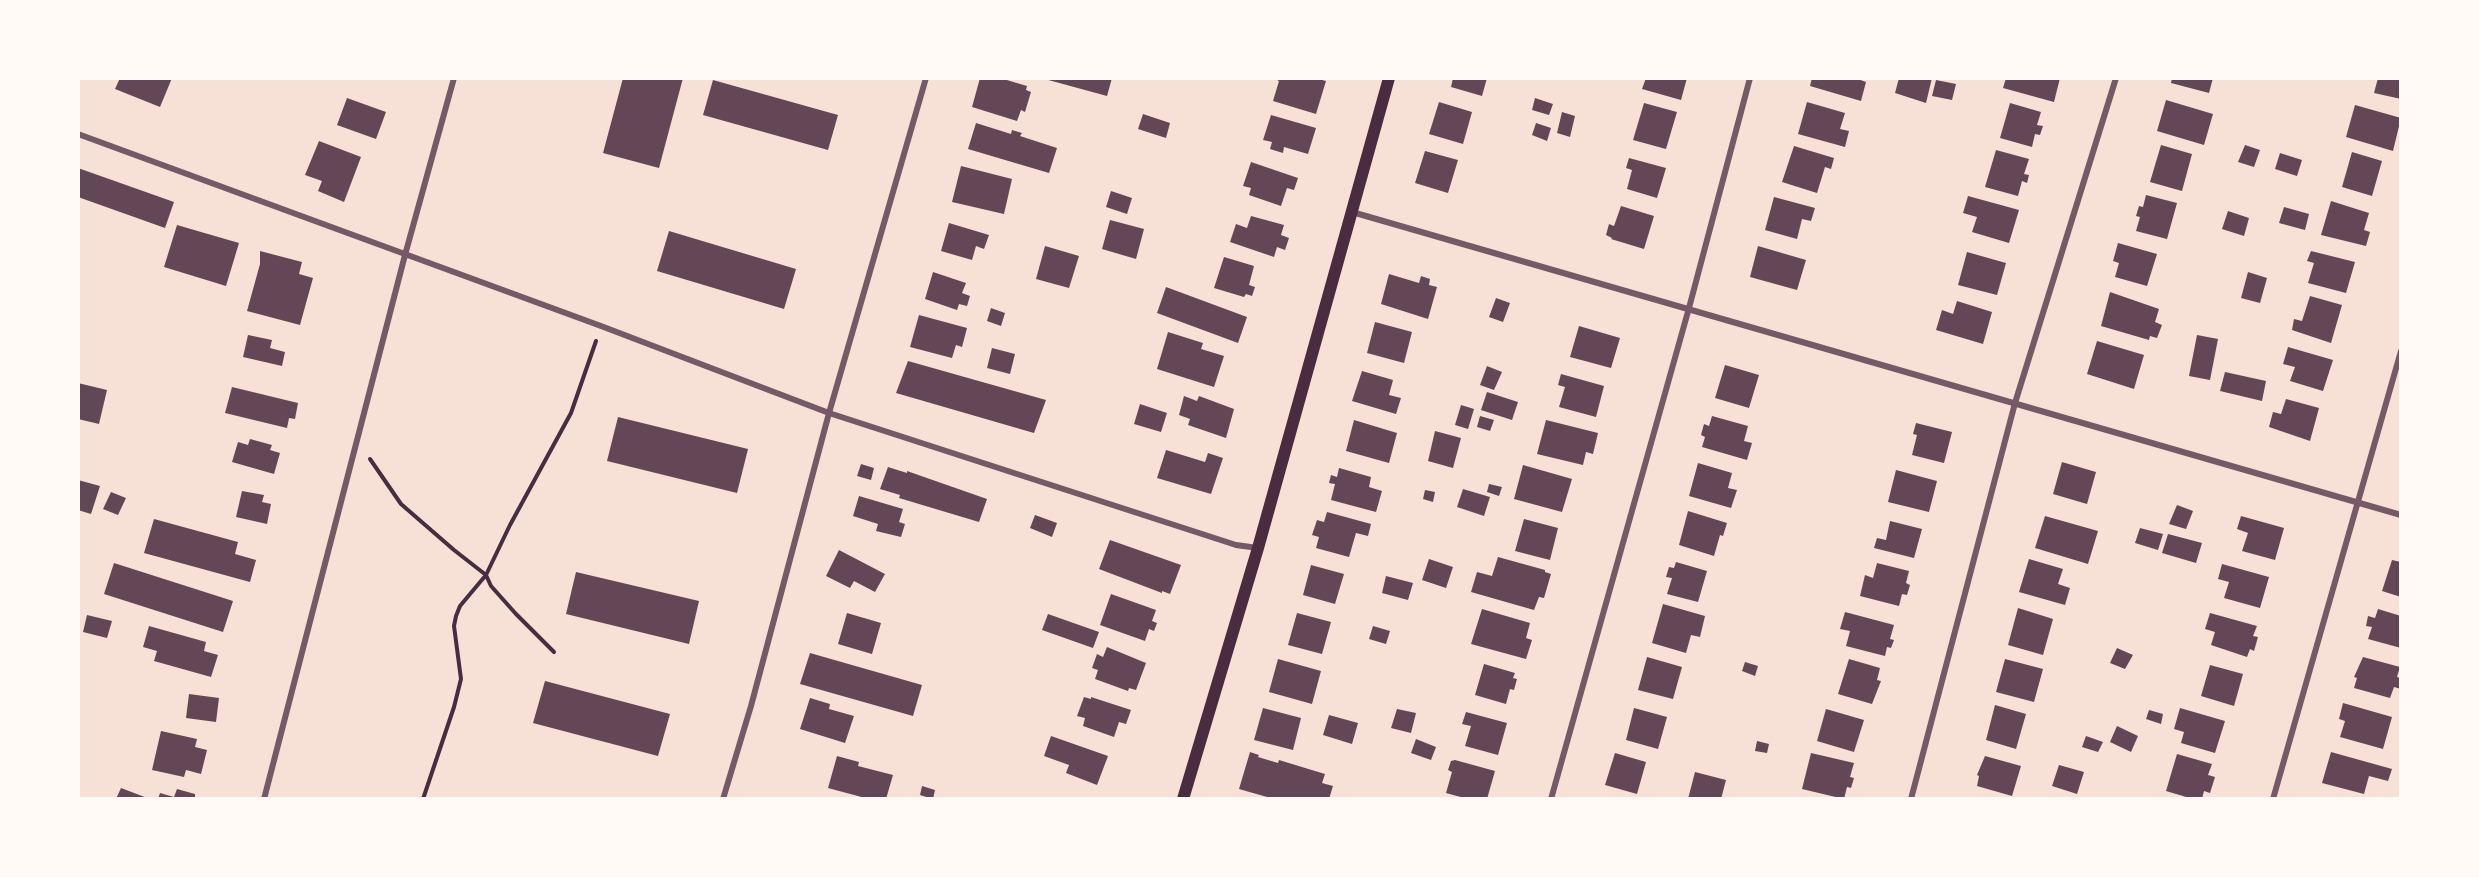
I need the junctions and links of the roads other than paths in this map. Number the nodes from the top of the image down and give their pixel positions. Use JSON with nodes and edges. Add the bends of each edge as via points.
{"nodes":[{"id":1,"x":453,"y":78,"type":"edge"},
{"id":2,"x":926,"y":78,"type":"edge"},
{"id":3,"x":1389,"y":78,"type":"edge"},
{"id":4,"x":1750,"y":78,"type":"edge"},
{"id":5,"x":2116,"y":78,"type":"edge"},
{"id":6,"x":78,"y":134,"type":"edge"},
{"id":7,"x":1351,"y":212,"type":"junction"},
{"id":8,"x":405,"y":255,"type":"junction"},
{"id":9,"x":1689,"y":308,"type":"junction"},
{"id":10,"x":2401,"y":351,"type":"edge"},
{"id":11,"x":2015,"y":403,"type":"junction"},
{"id":12,"x":829,"y":412,"type":"junction"},
{"id":13,"x":2359,"y":503,"type":"junction"},
{"id":14,"x":2401,"y":515,"type":"edge"},
{"id":15,"x":1258,"y":549,"type":"junction"},
{"id":16,"x":264,"y":799,"type":"edge"},
{"id":17,"x":723,"y":799,"type":"edge"},
{"id":18,"x":1183,"y":799,"type":"edge"},
{"id":19,"x":1551,"y":799,"type":"edge"},
{"id":20,"x":1911,"y":799,"type":"edge"},
{"id":21,"x":2273,"y":799,"type":"edge"}],
"edges":[{"from":1,"to":8,"type":"street"},
{"from":2,"to":12,"type":"street"},
{"from":3,"to":7,"type":"main road"},
{"from":4,"to":9,"type":"street"},
{"from":5,"to":11,"type":"street"},
{"from":6,"to":8,"type":"street"},
{"from":7,"to":9,"type":"street"},
{"from":7,"to":15,"type":"main road"},
{"from":8,"to":12,"type":"street"},
{"from":8,"to":16,"type":"street"},
{"from":9,"to":11,"type":"street"},
{"from":9,"to":19,"type":"street"},
{"from":10,"to":13,"type":"street"},
{"from":11,"to":13,"type":"street"},
{"from":11,"to":20,"type":"street"},
{"from":12,"to":15,"type":"street"},
{"from":12,"to":17,"type":"street"},
{"from":13,"to":14,"type":"street"},
{"from":13,"to":21,"type":"street"},
{"from":15,"to":18,"type":"main road"}]}
